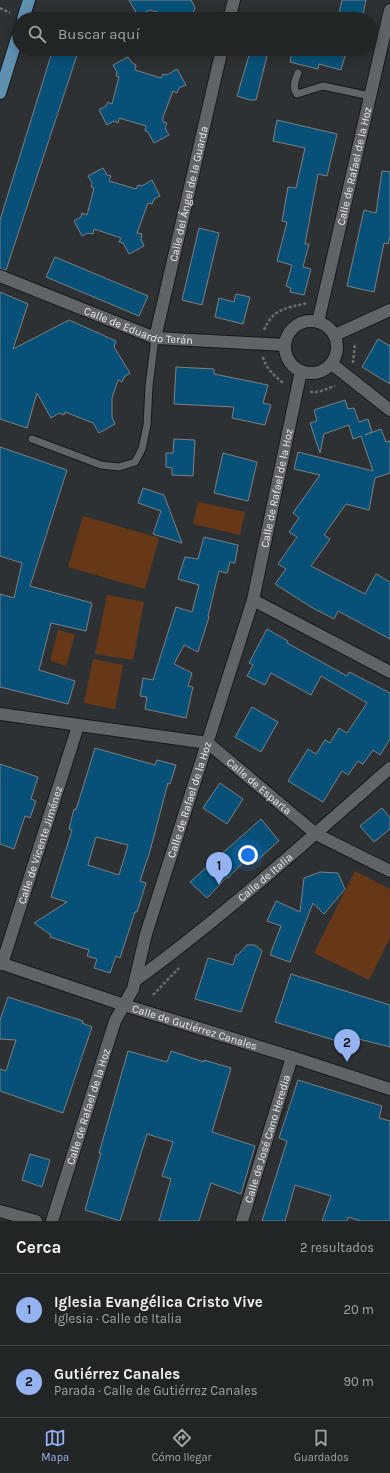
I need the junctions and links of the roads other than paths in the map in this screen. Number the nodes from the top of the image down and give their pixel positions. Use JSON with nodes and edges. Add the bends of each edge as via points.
{"nodes":[{"id":1,"x":29,"y":0,"type":"edge"},
{"id":2,"x":234,"y":0,"type":"edge"},
{"id":3,"x":390,"y":10,"type":"edge"},
{"id":4,"x":25,"y":12,"type":"edge"},
{"id":5,"x":231,"y":12,"type":"edge"},
{"id":6,"x":12,"y":54,"type":"edge"},
{"id":7,"x":220,"y":56,"type":"edge"},
{"id":8,"x":298,"y":73,"type":"dead end"},
{"id":9,"x":0,"y":93,"type":"edge"},
{"id":10,"x":370,"y":96,"type":"junction"},
{"id":11,"x":0,"y":276,"type":"edge"},
{"id":12,"x":390,"y":310,"type":"edge"},
{"id":13,"x":318,"y":322,"type":"junction"},
{"id":14,"x":335,"y":335,"type":"junction"},
{"id":15,"x":155,"y":338,"type":"junction"},
{"id":16,"x":285,"y":345,"type":"junction"},
{"id":17,"x":332,"y":364,"type":"junction"},
{"id":18,"x":301,"y":371,"type":"junction"},
{"id":19,"x":390,"y":410,"type":"edge"},
{"id":20,"x":32,"y":439,"type":"dead end"},
{"id":21,"x":253,"y":600,"type":"junction"},
{"id":22,"x":390,"y":672,"type":"edge"},
{"id":23,"x":0,"y":714,"type":"edge"},
{"id":24,"x":78,"y":726,"type":"junction"},
{"id":25,"x":208,"y":743,"type":"junction"},
{"id":26,"x":390,"y":768,"type":"edge"},
{"id":27,"x":316,"y":834,"type":"junction"},
{"id":28,"x":390,"y":870,"type":"edge"},
{"id":29,"x":1,"y":964,"type":"edge"},
{"id":30,"x":136,"y":980,"type":"junction"},
{"id":31,"x":124,"y":1005,"type":"junction"},
{"id":32,"x":292,"y":1057,"type":"junction"},
{"id":33,"x":390,"y":1089,"type":"edge"},
{"id":34,"x":0,"y":1211,"type":"edge"},
{"id":35,"x":36,"y":1221,"type":"edge"},
{"id":36,"x":52,"y":1221,"type":"edge"},
{"id":37,"x":242,"y":1221,"type":"edge"}],
"edges":[{"from":1,"to":4,"type":"main road"},
{"from":2,"to":5,"type":"street"},
{"from":3,"to":10,"type":"street","name":"Calle de Rafael de la Hoz"},
{"from":6,"to":9,"type":"main road"},
{"from":7,"to":15,"type":"street","name":"Calle del Ángel de la Guarda"},
{"from":8,"to":10,"type":"lane","via":[[294,91],[298,94],[323,86]]},
{"from":10,"to":13,"type":"street","name":"Calle de Rafael de la Hoz"},
{"from":11,"to":15,"type":"street","name":"Calle de Eduardo Terán"},
{"from":12,"to":14,"type":"street"},
{"from":13,"to":14,"type":"street"},
{"from":13,"to":16,"type":"street","via":[[303,322],[296,326],[290,331]]},
{"from":14,"to":17,"type":"street","via":[[337,350]]},
{"from":15,"to":16,"type":"street","name":"Calle de Eduardo Terán"},
{"from":15,"to":20,"type":"lane","via":[[147,424],[142,449],[134,462],[119,467],[101,465]]},
{"from":16,"to":18,"type":"street","via":[[288,361]]},
{"from":17,"to":18,"type":"street","via":[[317,373]]},
{"from":17,"to":19,"type":"street"},
{"from":18,"to":21,"type":"street","name":"Calle de Rafael de la Hoz"},
{"from":21,"to":22,"type":"street"},
{"from":21,"to":25,"type":"street","name":"Calle de Rafael de la Hoz"},
{"from":23,"to":24,"type":"street"},
{"from":24,"to":25,"type":"street"},
{"from":24,"to":29,"type":"street","name":"Calle de Vicente Jiménez"},
{"from":25,"to":27,"type":"street","name":"Calle de Esparta"},
{"from":25,"to":30,"type":"street","name":"Calle de Rafael de la Hoz","via":[[146,934]]},
{"from":26,"to":27,"type":"street","name":"Calle de Italia"},
{"from":27,"to":28,"type":"street","name":"Calle de Esparta"},
{"from":27,"to":30,"type":"street","name":"Calle de Italia","via":[[182,947]]},
{"from":29,"to":31,"type":"street","name":"Calle de Gutiérrez Canales"},
{"from":30,"to":31,"type":"street","name":"Calle de Rafael de la Hoz"},
{"from":31,"to":32,"type":"street","name":"Calle de Gutiérrez Canales"},
{"from":31,"to":36,"type":"street","name":"Calle de Rafael de la Hoz","via":[[115,1021]]},
{"from":32,"to":33,"type":"street","name":"Calle de Gutiérrez Canales"},
{"from":32,"to":37,"type":"street","name":"Calle de José Cano Heredia"},
{"from":34,"to":35,"type":"street"}]}
